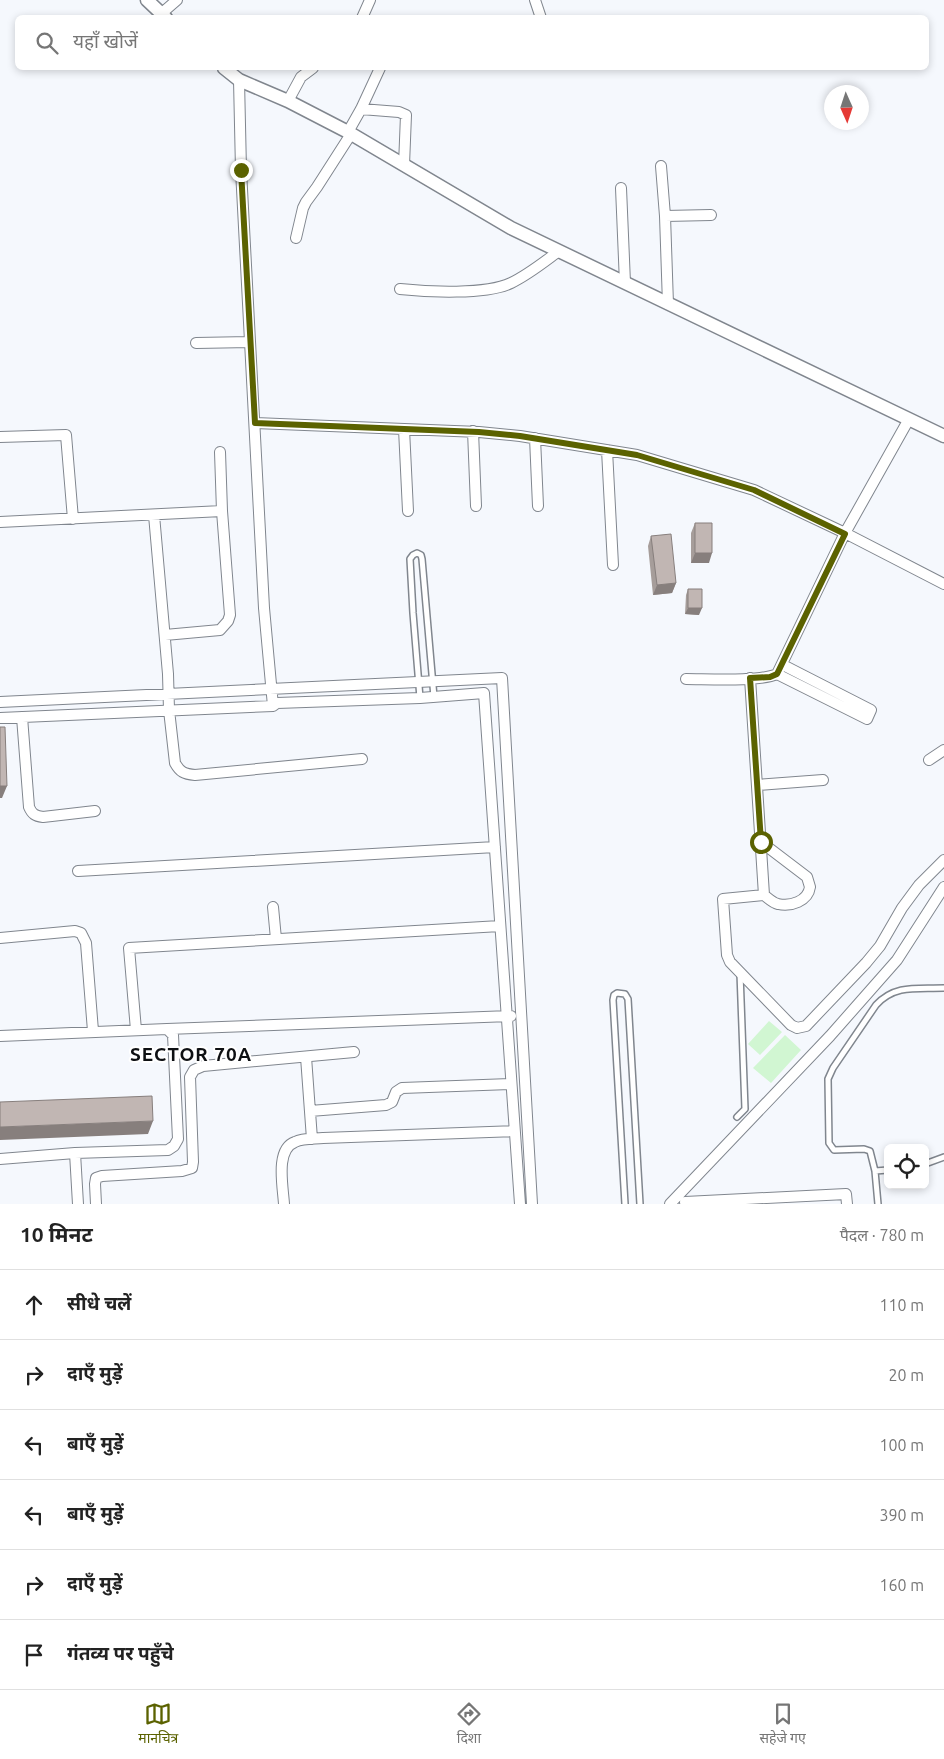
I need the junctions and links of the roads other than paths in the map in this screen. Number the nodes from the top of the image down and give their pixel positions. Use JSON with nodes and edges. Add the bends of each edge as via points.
{"nodes":[{"id":1,"x":147,"y":0,"type":"edge"},
{"id":2,"x":177,"y":0,"type":"edge"},
{"id":3,"x":370,"y":0,"type":"edge"},
{"id":4,"x":535,"y":0,"type":"edge"},
{"id":5,"x":163,"y":15,"type":"edge"},
{"id":6,"x":165,"y":15,"type":"edge"},
{"id":7,"x":363,"y":15,"type":"edge"},
{"id":8,"x":539,"y":15,"type":"edge"},
{"id":9,"x":226,"y":70,"type":"edge"},
{"id":10,"x":310,"y":70,"type":"edge"},
{"id":11,"x":379,"y":70,"type":"edge"},
{"id":12,"x":239,"y":80,"type":"junction"},
{"id":13,"x":288,"y":101,"type":"junction"},
{"id":14,"x":361,"y":109,"type":"junction"},
{"id":15,"x":349,"y":133,"type":"junction"},
{"id":16,"x":404,"y":165,"type":"junction"},
{"id":17,"x":662,"y":166,"type":"dead end"},
{"id":18,"x":621,"y":188,"type":"dead end"},
{"id":19,"x":711,"y":215,"type":"dead end"},
{"id":20,"x":665,"y":216,"type":"junction"},
{"id":21,"x":296,"y":238,"type":"dead end"},
{"id":22,"x":559,"y":251,"type":"junction"},
{"id":23,"x":625,"y":283,"type":"junction"},
{"id":24,"x":400,"y":289,"type":"dead end"},
{"id":25,"x":668,"y":304,"type":"junction"},
{"id":26,"x":250,"y":342,"type":"junction"},
{"id":27,"x":196,"y":343,"type":"dead end"},
{"id":28,"x":909,"y":419,"type":"junction"},
{"id":29,"x":255,"y":423,"type":"junction"},
{"id":30,"x":404,"y":429,"type":"junction"},
{"id":31,"x":473,"y":431,"type":"junction"},
{"id":32,"x":944,"y":436,"type":"edge"},
{"id":33,"x":0,"y":437,"type":"edge"},
{"id":34,"x":535,"y":438,"type":"junction"},
{"id":35,"x":607,"y":450,"type":"junction"},
{"id":36,"x":220,"y":452,"type":"dead end"},
{"id":37,"x":476,"y":506,"type":"dead end"},
{"id":38,"x":538,"y":506,"type":"dead end"},
{"id":39,"x":222,"y":511,"type":"junction"},
{"id":40,"x":408,"y":511,"type":"dead end"},
{"id":41,"x":154,"y":515,"type":"junction"},
{"id":42,"x":73,"y":519,"type":"junction"},
{"id":43,"x":0,"y":522,"type":"edge"},
{"id":44,"x":845,"y":534,"type":"junction"},
{"id":45,"x":613,"y":564,"type":"dead end"},
{"id":46,"x":944,"y":584,"type":"edge"},
{"id":47,"x":165,"y":635,"type":"junction"},
{"id":48,"x":780,"y":669,"type":"junction"},
{"id":49,"x":750,"y":678,"type":"junction"},
{"id":50,"x":686,"y":679,"type":"dead end"},
{"id":51,"x":432,"y":681,"type":"junction"},
{"id":52,"x":419,"y":682,"type":"junction"},
{"id":53,"x":271,"y":689,"type":"junction"},
{"id":54,"x":169,"y":694,"type":"junction"},
{"id":55,"x":434,"y":697,"type":"junction"},
{"id":56,"x":420,"y":698,"type":"junction"},
{"id":57,"x":0,"y":702,"type":"edge"},
{"id":58,"x":272,"y":706,"type":"junction"},
{"id":59,"x":169,"y":710,"type":"junction"},
{"id":60,"x":22,"y":717,"type":"junction"},
{"id":61,"x":0,"y":718,"type":"edge"},
{"id":62,"x":944,"y":750,"type":"edge"},
{"id":63,"x":362,"y":759,"type":"dead end"},
{"id":64,"x":929,"y":760,"type":"dead end"},
{"id":65,"x":823,"y":780,"type":"dead end"},
{"id":66,"x":757,"y":785,"type":"junction"},
{"id":67,"x":95,"y":811,"type":"dead end"},
{"id":68,"x":761,"y":842,"type":"junction"},
{"id":69,"x":495,"y":847,"type":"junction"},
{"id":70,"x":944,"y":860,"type":"edge"},
{"id":71,"x":78,"y":871,"type":"dead end"},
{"id":72,"x":944,"y":887,"type":"edge"},
{"id":73,"x":764,"y":895,"type":"junction"},
{"id":74,"x":273,"y":907,"type":"dead end"},
{"id":75,"x":500,"y":926,"type":"junction"},
{"id":76,"x":0,"y":938,"type":"edge"},
{"id":77,"x":276,"y":940,"type":"junction"},
{"id":78,"x":740,"y":973,"type":"junction"},
{"id":79,"x":944,"y":988,"type":"edge"},
{"id":80,"x":521,"y":1015,"type":"junction"},
{"id":81,"x":506,"y":1016,"type":"junction"},
{"id":82,"x":167,"y":1029,"type":"junction"},
{"id":83,"x":136,"y":1030,"type":"junction"},
{"id":84,"x":93,"y":1031,"type":"junction"},
{"id":85,"x":0,"y":1036,"type":"edge"},
{"id":86,"x":354,"y":1052,"type":"dead end"},
{"id":87,"x":306,"y":1057,"type":"junction"},
{"id":88,"x":511,"y":1084,"type":"junction"},
{"id":89,"x":310,"y":1112,"type":"junction"},
{"id":90,"x":737,"y":1117,"type":"dead end"},
{"id":91,"x":514,"y":1131,"type":"junction"},
{"id":92,"x":312,"y":1139,"type":"junction"},
{"id":93,"x":75,"y":1153,"type":"junction"},
{"id":94,"x":944,"y":1157,"type":"edge"},
{"id":95,"x":0,"y":1159,"type":"edge"},
{"id":96,"x":929,"y":1163,"type":"edge"},
{"id":97,"x":884,"y":1170,"type":"edge"},
{"id":98,"x":874,"y":1171,"type":"junction"},
{"id":99,"x":685,"y":1202,"type":"dead end"},
{"id":100,"x":78,"y":1204,"type":"edge"},
{"id":101,"x":96,"y":1204,"type":"edge"},
{"id":102,"x":284,"y":1204,"type":"edge"},
{"id":103,"x":520,"y":1204,"type":"edge"},
{"id":104,"x":532,"y":1204,"type":"edge"},
{"id":105,"x":625,"y":1204,"type":"edge"},
{"id":106,"x":640,"y":1204,"type":"edge"},
{"id":107,"x":670,"y":1204,"type":"edge"},
{"id":108,"x":847,"y":1204,"type":"edge"},
{"id":109,"x":878,"y":1204,"type":"edge"}],
"edges":[{"from":1,"to":5,"type":"street"},
{"from":2,"to":6,"type":"street"},
{"from":3,"to":7,"type":"street"},
{"from":4,"to":8,"type":"street"},
{"from":9,"to":12,"type":"street"},
{"from":10,"to":13,"type":"street","via":[[301,77]]},
{"from":11,"to":14,"type":"street"},
{"from":12,"to":13,"type":"street"},
{"from":12,"to":26,"type":"street"},
{"from":13,"to":15,"type":"street"},
{"from":14,"to":15,"type":"street"},
{"from":14,"to":16,"type":"street","via":[[406,115]]},
{"from":15,"to":16,"type":"street"},
{"from":15,"to":21,"type":"street","via":[[303,208]]},
{"from":16,"to":22,"type":"street","via":[[511,228]]},
{"from":17,"to":20,"type":"street"},
{"from":18,"to":23,"type":"street"},
{"from":19,"to":20,"type":"street"},
{"from":20,"to":25,"type":"street"},
{"from":22,"to":23,"type":"street"},
{"from":22,"to":24,"type":"street","via":[[512,283],[500,287],[437,292]]},
{"from":23,"to":25,"type":"street"},
{"from":25,"to":28,"type":"street"},
{"from":26,"to":27,"type":"street"},
{"from":26,"to":29,"type":"street"},
{"from":28,"to":32,"type":"street"},
{"from":28,"to":44,"type":"street"},
{"from":29,"to":30,"type":"street"},
{"from":29,"to":53,"type":"street"},
{"from":30,"to":31,"type":"street"},
{"from":30,"to":40,"type":"street"},
{"from":31,"to":34,"type":"street"},
{"from":31,"to":37,"type":"street"},
{"from":33,"to":42,"type":"street","via":[[66,435]]},
{"from":34,"to":35,"type":"street"},
{"from":34,"to":38,"type":"street"},
{"from":35,"to":44,"type":"street","via":[[637,455],[754,490]]},
{"from":35,"to":45,"type":"street"},
{"from":36,"to":39,"type":"street"},
{"from":39,"to":41,"type":"street"},
{"from":39,"to":47,"type":"street","via":[[228,621],[220,630]]},
{"from":41,"to":42,"type":"street"},
{"from":41,"to":47,"type":"street"},
{"from":42,"to":43,"type":"street"},
{"from":44,"to":46,"type":"street"},
{"from":44,"to":48,"type":"street"},
{"from":47,"to":54,"type":"street"},
{"from":48,"to":48,"type":"street","via":[[871,710],[867,719]]},
{"from":48,"to":49,"type":"street","via":[[770,677]]},
{"from":49,"to":50,"type":"street"},
{"from":49,"to":66,"type":"street"},
{"from":51,"to":52,"type":"street"},
{"from":51,"to":52,"type":"lane","via":[[422,559],[417,554],[410,559]]},
{"from":51,"to":55,"type":"lane"},
{"from":51,"to":80,"type":"street","via":[[502,678]]},
{"from":52,"to":53,"type":"street"},
{"from":52,"to":56,"type":"lane"},
{"from":53,"to":54,"type":"street"},
{"from":53,"to":58,"type":"street"},
{"from":54,"to":57,"type":"street"},
{"from":54,"to":59,"type":"street"},
{"from":55,"to":56,"type":"street"},
{"from":55,"to":69,"type":"street","via":[[484,693]]},
{"from":56,"to":58,"type":"street","via":[[277,703]]},
{"from":58,"to":59,"type":"street"},
{"from":59,"to":60,"type":"street"},
{"from":59,"to":63,"type":"street","via":[[175,763],[182,772],[189,774]]},
{"from":60,"to":61,"type":"street"},
{"from":60,"to":67,"type":"street","via":[[28,807],[32,813],[43,817]]},
{"from":62,"to":64,"type":"street"},
{"from":65,"to":66,"type":"street"},
{"from":66,"to":68,"type":"street"},
{"from":68,"to":73,"type":"street"},
{"from":68,"to":73,"type":"street","via":[[807,877],[810,887],[806,898],[800,902],[778,904]]},
{"from":69,"to":71,"type":"street"},
{"from":69,"to":75,"type":"street"},
{"from":70,"to":78,"type":"street","via":[[919,885],[866,963],[806,1026],[797,1028],[791,1025]]},
{"from":72,"to":107,"type":"street","via":[[896,960],[830,1036]]},
{"from":73,"to":78,"type":"street","via":[[724,899],[727,955]]},
{"from":74,"to":77,"type":"street"},
{"from":75,"to":77,"type":"street"},
{"from":75,"to":81,"type":"street"},
{"from":76,"to":84,"type":"street","via":[[81,933],[86,943]]},
{"from":77,"to":83,"type":"street","via":[[129,948]]},
{"from":78,"to":90,"type":"lane","via":[[745,1109]]},
{"from":79,"to":98,"type":"lane","via":[[904,989],[883,997],[832,1068],[828,1079],[829,1143],[834,1150],[867,1149]]},
{"from":80,"to":81,"type":"street"},
{"from":80,"to":104,"type":"street"},
{"from":81,"to":82,"type":"street"},
{"from":81,"to":88,"type":"street"},
{"from":82,"to":83,"type":"street"},
{"from":82,"to":93,"type":"street","via":[[173,1035],[178,1139],[174,1146],[168,1150]]},
{"from":83,"to":84,"type":"street"},
{"from":84,"to":85,"type":"street"},
{"from":86,"to":87,"type":"street"},
{"from":87,"to":89,"type":"street"},
{"from":87,"to":101,"type":"street","via":[[203,1066],[194,1070],[190,1077],[192,1168],[96,1178]]},
{"from":88,"to":89,"type":"street","via":[[402,1088],[386,1105]]},
{"from":88,"to":91,"type":"street"},
{"from":89,"to":92,"type":"street"},
{"from":91,"to":92,"type":"street"},
{"from":91,"to":103,"type":"street"},
{"from":92,"to":102,"type":"street","via":[[295,1142],[283,1154]]},
{"from":93,"to":95,"type":"street"},
{"from":93,"to":100,"type":"street"},
{"from":94,"to":96,"type":"lane"},
{"from":97,"to":98,"type":"lane"},
{"from":98,"to":109,"type":"lane"},
{"from":99,"to":108,"type":"street","via":[[846,1194]]},
{"from":105,"to":106,"type":"lane","via":[[613,1000],[614,995],[622,992],[628,999]]}]}
